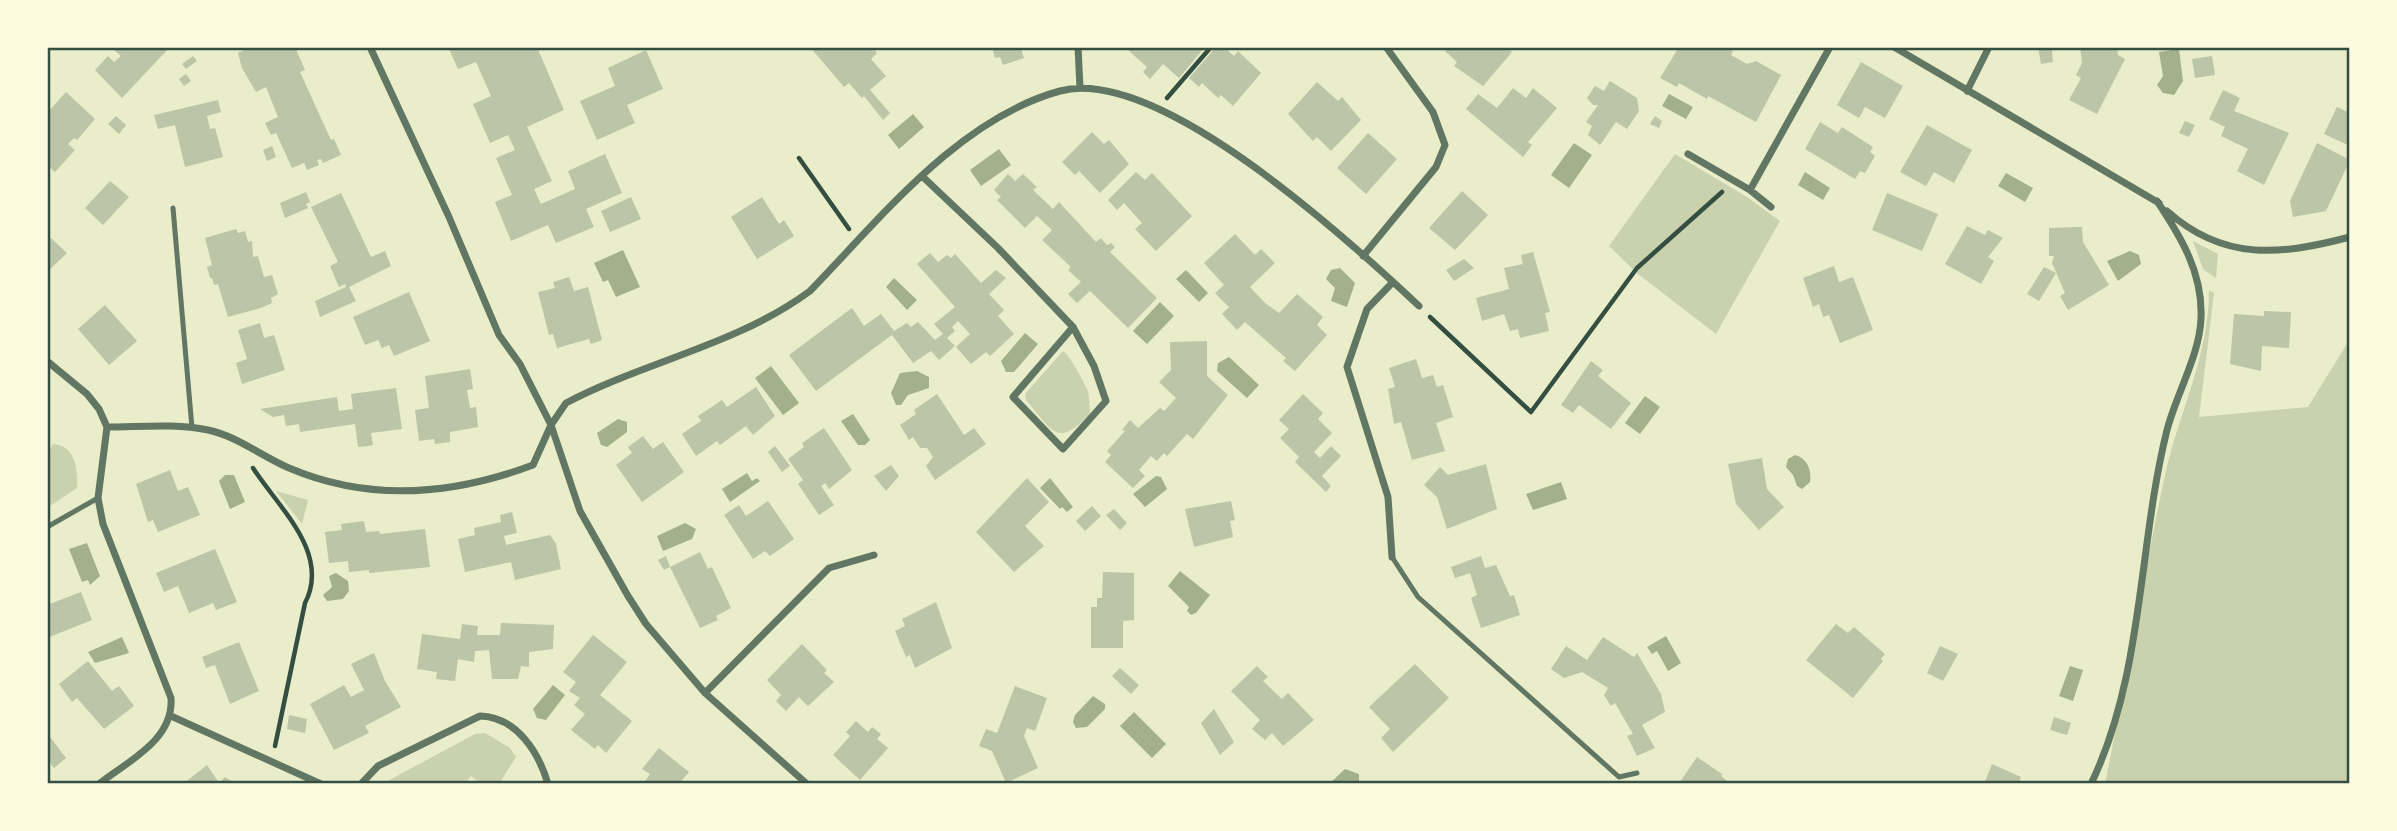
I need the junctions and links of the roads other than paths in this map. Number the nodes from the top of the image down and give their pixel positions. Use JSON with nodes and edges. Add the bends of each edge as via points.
{"nodes":[{"id":1,"x":370,"y":47,"type":"edge"},
{"id":2,"x":1077,"y":47,"type":"edge"},
{"id":3,"x":1386,"y":47,"type":"edge"},
{"id":4,"x":1830,"y":47,"type":"edge"},
{"id":5,"x":1894,"y":47,"type":"edge"},
{"id":6,"x":1989,"y":47,"type":"edge"},
{"id":7,"x":1080,"y":88,"type":"junction"},
{"id":8,"x":1967,"y":91,"type":"junction"},
{"id":9,"x":1688,"y":154,"type":"dead end"},
{"id":10,"x":923,"y":177,"type":"junction"},
{"id":11,"x":1750,"y":190,"type":"junction"},
{"id":12,"x":2157,"y":201,"type":"junction"},
{"id":13,"x":1771,"y":207,"type":"dead end"},
{"id":14,"x":173,"y":208,"type":"dead end"},
{"id":15,"x":2350,"y":237,"type":"edge"},
{"id":16,"x":1363,"y":256,"type":"junction"},
{"id":17,"x":1393,"y":282,"type":"junction"},
{"id":18,"x":1419,"y":306,"type":"road end"},
{"id":19,"x":1073,"y":327,"type":"junction"},
{"id":20,"x":47,"y":361,"type":"edge"},
{"id":21,"x":551,"y":425,"type":"junction"},
{"id":22,"x":107,"y":426,"type":"junction"},
{"id":23,"x":192,"y":428,"type":"junction"},
{"id":24,"x":98,"y":498,"type":"junction"},
{"id":25,"x":47,"y":527,"type":"edge"},
{"id":26,"x":874,"y":555,"type":"dead end"},
{"id":27,"x":1392,"y":557,"type":"joint"},
{"id":28,"x":705,"y":692,"type":"junction"},
{"id":29,"x":171,"y":716,"type":"junction"},
{"id":30,"x":1637,"y":773,"type":"dead end"},
{"id":31,"x":99,"y":784,"type":"edge"},
{"id":32,"x":321,"y":784,"type":"edge"},
{"id":33,"x":361,"y":784,"type":"edge"},
{"id":34,"x":548,"y":784,"type":"edge"},
{"id":35,"x":807,"y":784,"type":"edge"},
{"id":36,"x":2091,"y":784,"type":"edge"}],
"edges":[{"from":1,"to":21,"type":"street","via":[[499,335],[520,364]]},
{"from":2,"to":7,"type":"street"},
{"from":3,"to":16,"type":"street","via":[[1433,112],[1445,145],[1436,167]]},
{"from":4,"to":11,"type":"street"},
{"from":5,"to":8,"type":"street"},
{"from":6,"to":8,"type":"street"},
{"from":7,"to":10,"type":"street","via":[[991,122],[960,142]]},
{"from":7,"to":16,"type":"street","via":[[1157,110],[1211,138],[1270,178]]},
{"from":8,"to":12,"type":"street"},
{"from":9,"to":11,"type":"street"},
{"from":10,"to":19,"type":"street","via":[[998,247]]},
{"from":10,"to":21,"type":"street","via":[[810,290],[783,310],[752,327],[585,393],[566,403]]},
{"from":11,"to":13,"type":"street"},
{"from":12,"to":15,"type":"street","via":[[2189,229],[2216,243],[2252,251],[2288,251]]},
{"from":12,"to":36,"type":"street","via":[[2189,254],[2201,300],[2201,320],[2167,430],[2125,678]]},
{"from":14,"to":23,"type":"lane"},
{"from":16,"to":17,"type":"street"},
{"from":17,"to":18,"type":"street"},
{"from":17,"to":27,"type":"street","via":[[1367,309],[1347,367],[1388,497]]},
{"from":19,"to":19,"type":"street","via":[[1013,397],[1063,449],[1106,401]]},
{"from":20,"to":22,"type":"street","via":[[87,394]]},
{"from":21,"to":23,"type":"street","via":[[533,465],[478,484],[419,491],[315,477],[231,437]]},
{"from":21,"to":28,"type":"street","via":[[580,511],[621,584],[646,624]]},
{"from":22,"to":23,"type":"street"},
{"from":22,"to":24,"type":"street"},
{"from":24,"to":25,"type":"lane"},
{"from":24,"to":29,"type":"street","via":[[103,524],[165,678]]},
{"from":26,"to":28,"type":"street","via":[[829,568]]},
{"from":27,"to":30,"type":"lane","via":[[1418,597],[1619,776]]},
{"from":28,"to":35,"type":"street"},
{"from":29,"to":31,"type":"street","via":[[160,736]]},
{"from":29,"to":32,"type":"street"},
{"from":33,"to":34,"type":"street","via":[[378,766],[480,716],[496,719],[531,743]]}]}
